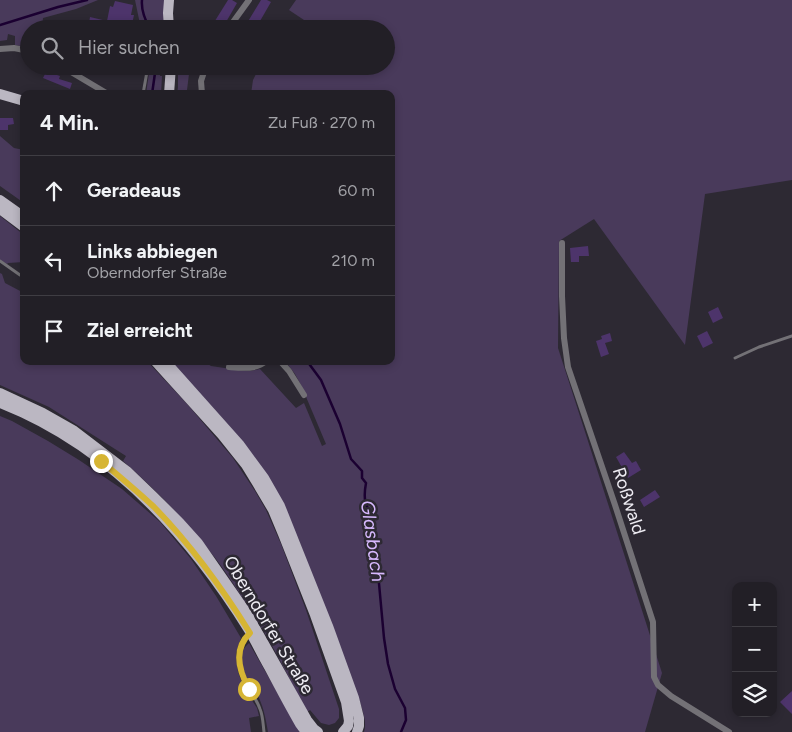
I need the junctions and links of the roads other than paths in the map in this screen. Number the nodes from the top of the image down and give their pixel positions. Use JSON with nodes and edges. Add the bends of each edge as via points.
{"nodes":[{"id":1,"x":169,"y":0,"type":"edge"},
{"id":2,"x":248,"y":0,"type":"edge"},
{"id":3,"x":168,"y":20,"type":"edge"},
{"id":4,"x":234,"y":20,"type":"edge"},
{"id":5,"x":0,"y":48,"type":"edge"},
{"id":6,"x":20,"y":50,"type":"edge"},
{"id":7,"x":76,"y":75,"type":"edge"},
{"id":8,"x":146,"y":75,"type":"edge"},
{"id":9,"x":171,"y":75,"type":"edge"},
{"id":10,"x":203,"y":75,"type":"edge"},
{"id":11,"x":101,"y":90,"type":"edge"},
{"id":12,"x":144,"y":90,"type":"edge"},
{"id":13,"x":170,"y":90,"type":"edge"},
{"id":14,"x":202,"y":90,"type":"edge"},
{"id":15,"x":0,"y":94,"type":"edge"},
{"id":16,"x":20,"y":100,"type":"edge"},
{"id":17,"x":0,"y":200,"type":"edge"},
{"id":18,"x":0,"y":209,"type":"edge"},
{"id":19,"x":20,"y":214,"type":"edge"},
{"id":20,"x":20,"y":224,"type":"edge"},
{"id":21,"x":562,"y":243,"type":"dead end"},
{"id":22,"x":0,"y":261,"type":"edge"},
{"id":23,"x":20,"y":275,"type":"dead end"},
{"id":24,"x":792,"y":336,"type":"edge"},
{"id":25,"x":735,"y":358,"type":"dead end"},
{"id":26,"x":159,"y":365,"type":"edge"},
{"id":27,"x":169,"y":365,"type":"edge"},
{"id":28,"x":260,"y":365,"type":"edge"},
{"id":29,"x":284,"y":365,"type":"edge"},
{"id":30,"x":229,"y":367,"type":"dead end"},
{"id":31,"x":0,"y":393,"type":"edge"},
{"id":32,"x":304,"y":395,"type":"dead end"},
{"id":33,"x":0,"y":403,"type":"edge"},
{"id":34,"x":250,"y":633,"type":"junction"},
{"id":35,"x":264,"y":732,"type":"edge"},
{"id":36,"x":306,"y":732,"type":"edge"},
{"id":37,"x":318,"y":732,"type":"edge"},
{"id":38,"x":343,"y":732,"type":"edge"},
{"id":39,"x":357,"y":732,"type":"edge"},
{"id":40,"x":729,"y":732,"type":"edge"}],
"edges":[{"from":1,"to":3,"type":"main road"},
{"from":2,"to":4,"type":"street"},
{"from":5,"to":6,"type":"street"},
{"from":7,"to":11,"type":"street"},
{"from":8,"to":12,"type":"lane"},
{"from":9,"to":13,"type":"main road"},
{"from":10,"to":14,"type":"street"},
{"from":15,"to":16,"type":"main road"},
{"from":17,"to":19,"type":"main road"},
{"from":18,"to":20,"type":"main road"},
{"from":21,"to":40,"type":"street","name":"Roßwald","via":[[564,338],[568,367],[653,622],[654,677],[671,696]]},
{"from":22,"to":23,"type":"lane"},
{"from":24,"to":25,"type":"lane"},
{"from":26,"to":38,"type":"main road","name":"Oberndorfer Straße","via":[[246,465],[273,510],[346,702],[349,721]]},
{"from":27,"to":39,"type":"main road","via":[[239,444],[280,506],[354,698],[359,718]]},
{"from":28,"to":30,"type":"street"},
{"from":29,"to":32,"type":"street"},
{"from":31,"to":37,"type":"main road","name":"Oberndorfer Straße","via":[[73,430],[128,472],[198,543],[246,612],[307,720]]},
{"from":33,"to":34,"type":"main road","name":"Oberndorfer Straße","via":[[71,440],[125,480],[197,556]]},
{"from":34,"to":35,"type":"lane","via":[[241,645],[240,665],[242,677],[261,710]]},
{"from":34,"to":36,"type":"main road","name":"Oberndorfer Straße"}]}
